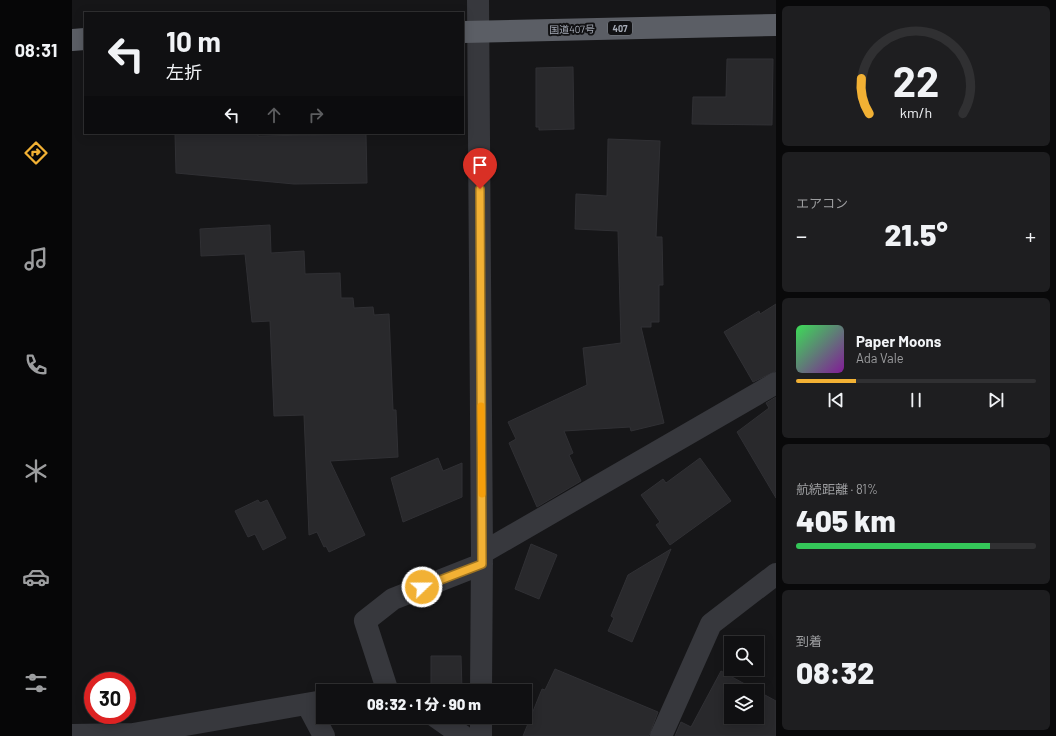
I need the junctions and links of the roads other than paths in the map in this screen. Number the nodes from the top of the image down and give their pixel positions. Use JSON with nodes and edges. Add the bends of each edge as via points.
{"nodes":[{"id":1,"x":478,"y":0,"type":"edge"},
{"id":2,"x":776,"y":25,"type":"edge"},
{"id":3,"x":471,"y":31,"type":"edge"},
{"id":4,"x":72,"y":40,"type":"edge"},
{"id":5,"x":84,"y":40,"type":"edge"},
{"id":6,"x":776,"y":383,"type":"edge"},
{"id":7,"x":482,"y":558,"type":"junction"},
{"id":8,"x":776,"y":574,"type":"edge"},
{"id":9,"x":382,"y":684,"type":"edge"},
{"id":10,"x":481,"y":684,"type":"edge"},
{"id":11,"x":315,"y":702,"type":"edge"},
{"id":12,"x":446,"y":724,"type":"edge"},
{"id":13,"x":481,"y":724,"type":"edge"},
{"id":14,"x":72,"y":735,"type":"edge"},
{"id":15,"x":324,"y":736,"type":"edge"},
{"id":16,"x":463,"y":736,"type":"edge"},
{"id":17,"x":481,"y":736,"type":"edge"},
{"id":18,"x":661,"y":736,"type":"edge"}],
"edges":[{"from":1,"to":3,"type":"street"},
{"from":2,"to":3,"type":"highway","name":"国道407号","number":"407"},
{"from":3,"to":7,"type":"street"},
{"from":4,"to":5,"type":"highway"},
{"from":6,"to":7,"type":"street"},
{"from":7,"to":9,"type":"street","via":[[392,599],[365,621]]},
{"from":7,"to":10,"type":"street"},
{"from":8,"to":18,"type":"street","via":[[711,624]]},
{"from":11,"to":14,"type":"street","via":[[133,734]]},
{"from":11,"to":15,"type":"street"},
{"from":12,"to":16,"type":"street"},
{"from":13,"to":17,"type":"street"}]}
